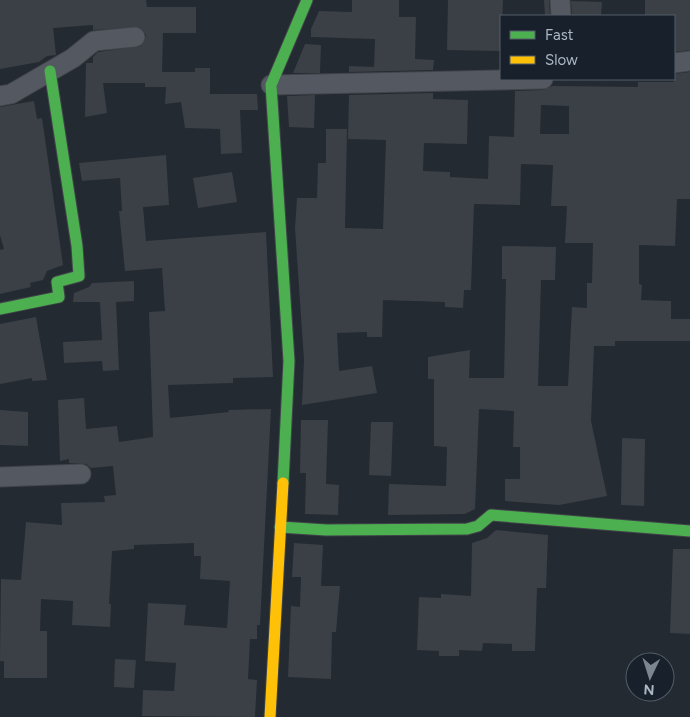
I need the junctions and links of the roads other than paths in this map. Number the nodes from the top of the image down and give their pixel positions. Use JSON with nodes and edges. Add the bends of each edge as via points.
{"nodes":[{"id":1,"x":307,"y":0,"type":"edge"},
{"id":2,"x":560,"y":0,"type":"edge"},
{"id":3,"x":561,"y":15,"type":"edge"},
{"id":4,"x":135,"y":37,"type":"dead end"},
{"id":5,"x":690,"y":61,"type":"edge"},
{"id":6,"x":675,"y":63,"type":"edge"},
{"id":7,"x":50,"y":71,"type":"junction"},
{"id":8,"x":500,"y":80,"type":"edge"},
{"id":9,"x":271,"y":85,"type":"junction"},
{"id":10,"x":0,"y":96,"type":"edge"},
{"id":11,"x":0,"y":309,"type":"edge"},
{"id":12,"x":81,"y":474,"type":"dead end"},
{"id":13,"x":0,"y":477,"type":"edge"},
{"id":14,"x":280,"y":527,"type":"junction"},
{"id":15,"x":690,"y":531,"type":"edge"},
{"id":16,"x":270,"y":717,"type":"edge"}],
"edges":[{"from":1,"to":9,"type":"street"},
{"from":2,"to":3,"type":"street"},
{"from":4,"to":7,"type":"street","via":[[94,41]]},
{"from":5,"to":6,"type":"street"},
{"from":7,"to":10,"type":"street","via":[[11,94]]},
{"from":7,"to":11,"type":"street","via":[[79,276],[57,282],[59,297]]},
{"from":8,"to":9,"type":"street"},
{"from":9,"to":14,"type":"street","via":[[289,361]]},
{"from":12,"to":13,"type":"street"},
{"from":14,"to":15,"type":"street","via":[[326,530],[467,529],[478,526],[491,516]]},
{"from":14,"to":16,"type":"street"}]}
